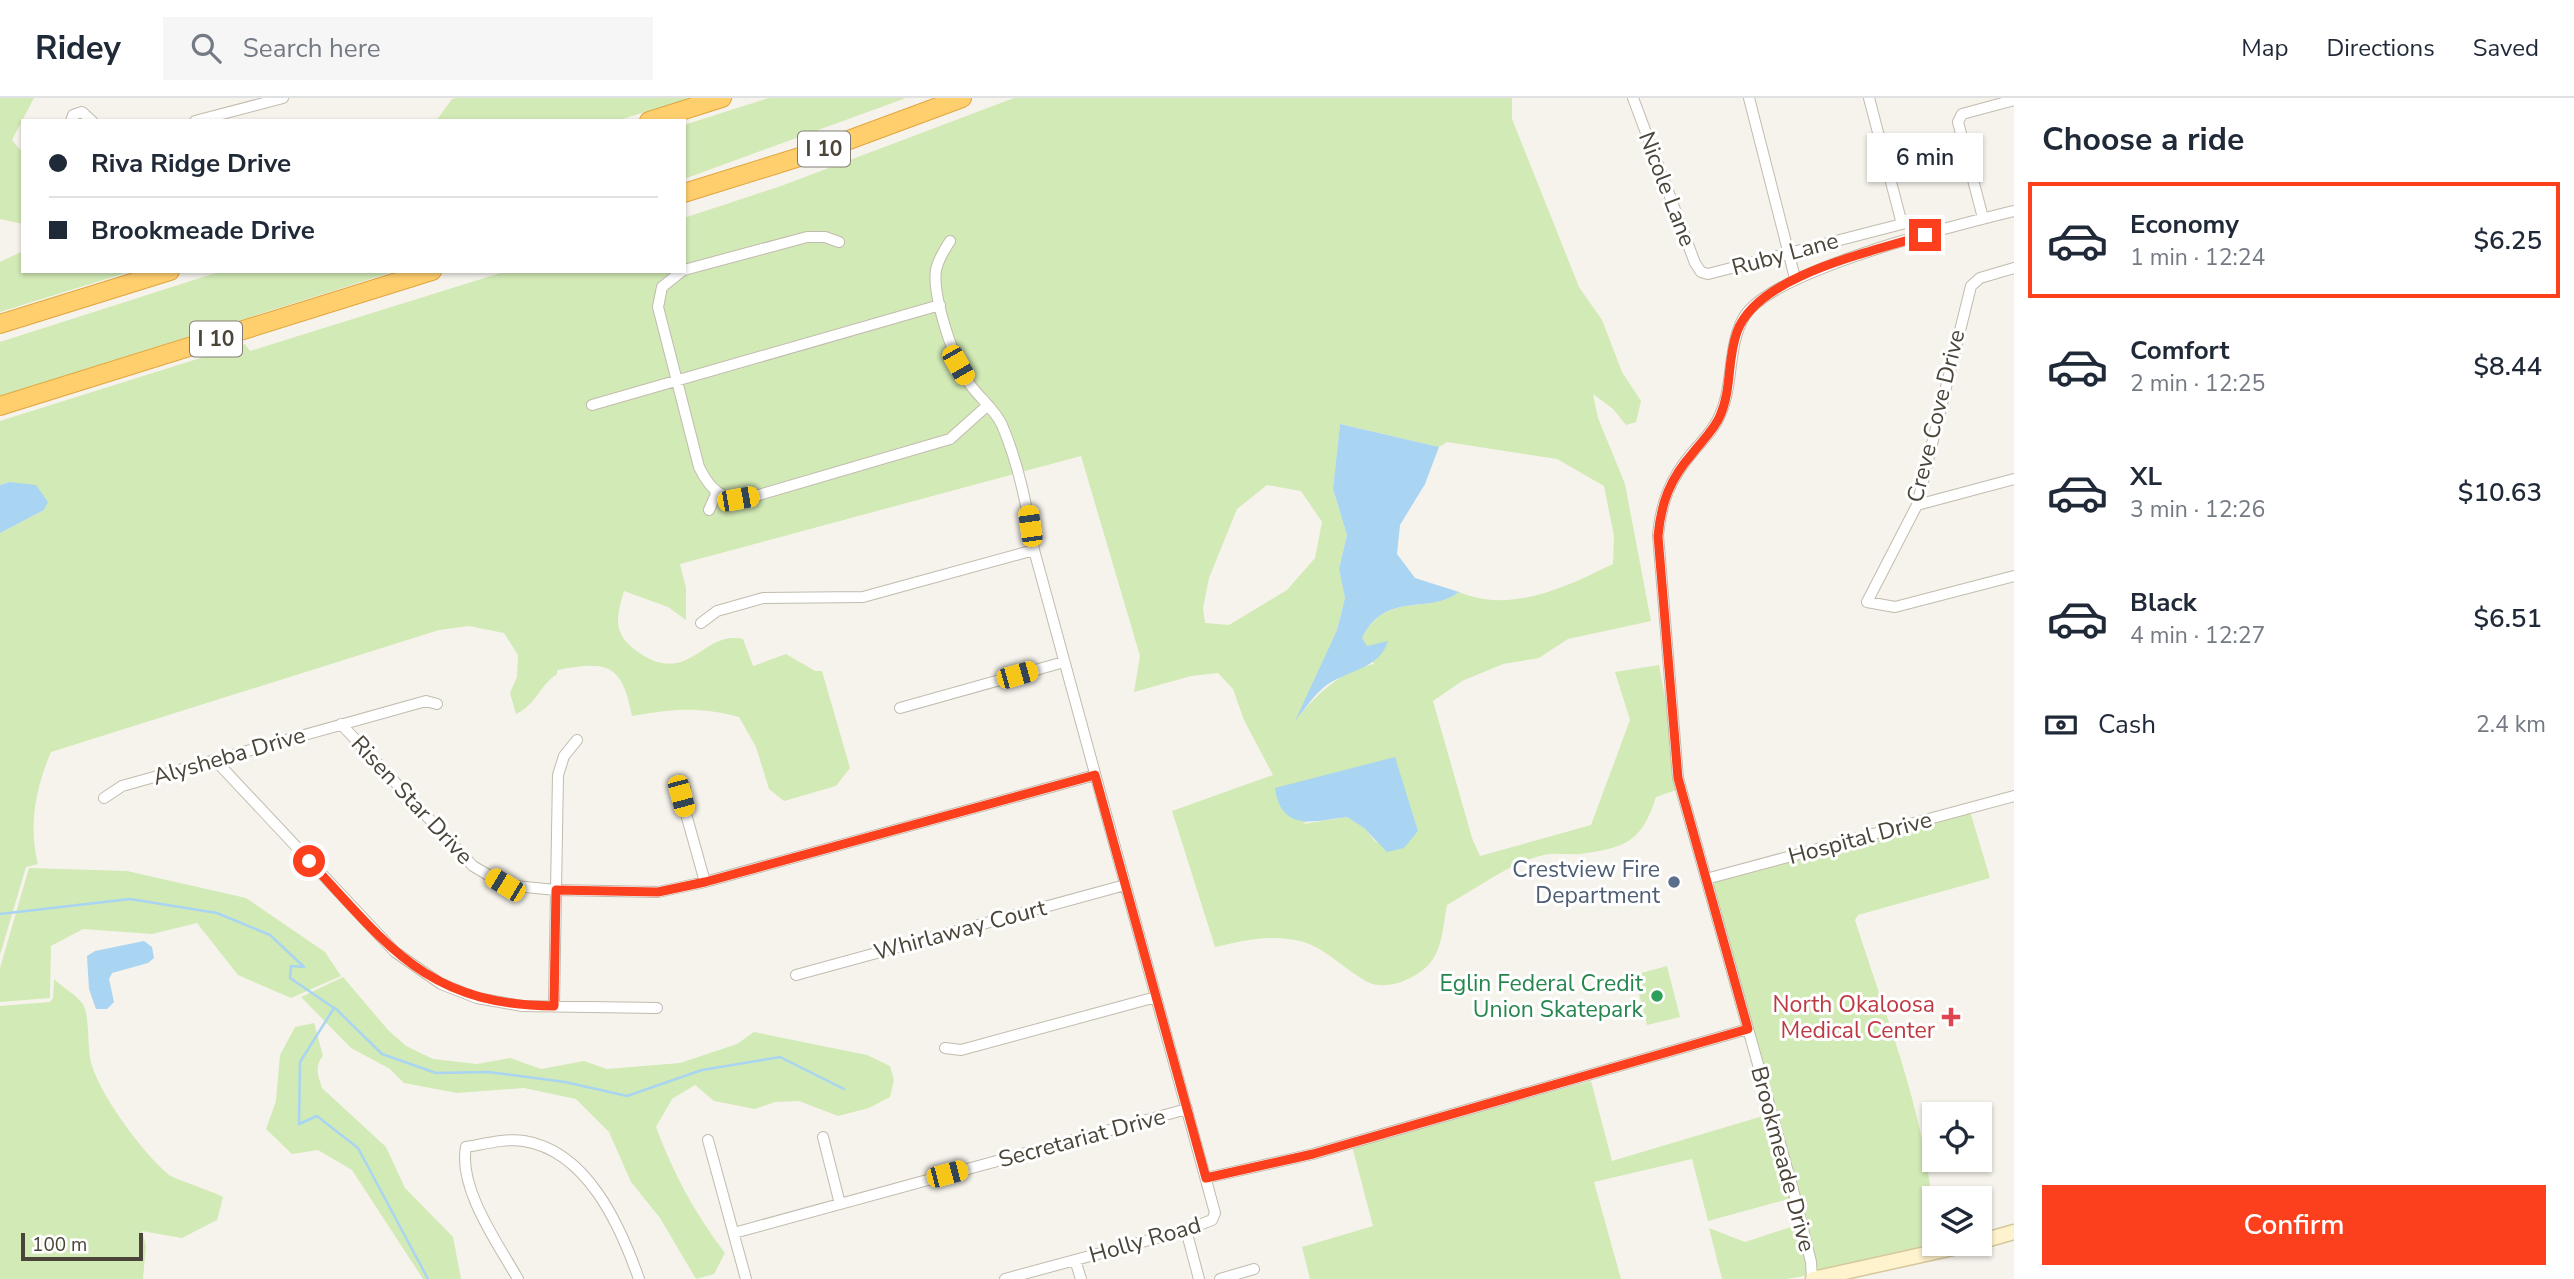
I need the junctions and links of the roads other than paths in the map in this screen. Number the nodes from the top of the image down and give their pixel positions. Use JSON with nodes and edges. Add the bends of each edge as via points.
{"nodes":[{"id":1,"x":283,"y":98,"type":"edge"},
{"id":2,"x":722,"y":98,"type":"edge"},
{"id":3,"x":962,"y":98,"type":"edge"},
{"id":4,"x":1633,"y":98,"type":"edge"},
{"id":5,"x":1749,"y":98,"type":"edge"},
{"id":6,"x":1869,"y":98,"type":"edge"},
{"id":7,"x":2014,"y":100,"type":"edge"},
{"id":8,"x":72,"y":119,"type":"edge"},
{"id":9,"x":90,"y":119,"type":"edge"},
{"id":10,"x":203,"y":119,"type":"edge"},
{"id":11,"x":655,"y":119,"type":"edge"},
{"id":12,"x":686,"y":192,"type":"edge"},
{"id":13,"x":2014,"y":211,"type":"edge"},
{"id":14,"x":1983,"y":219,"type":"junction"},
{"id":15,"x":950,"y":241,"type":"dead end"},
{"id":16,"x":839,"y":242,"type":"dead end"},
{"id":17,"x":1790,"y":253,"type":"junction"},
{"id":18,"x":2014,"y":268,"type":"edge"},
{"id":19,"x":686,"y":270,"type":"edge"},
{"id":20,"x":164,"y":273,"type":"edge"},
{"id":21,"x":426,"y":273,"type":"edge"},
{"id":22,"x":678,"y":273,"type":"edge"},
{"id":23,"x":1708,"y":274,"type":"joint"},
{"id":24,"x":1795,"y":278,"type":"junction"},
{"id":25,"x":940,"y":305,"type":"junction"},
{"id":26,"x":0,"y":324,"type":"edge"},
{"id":27,"x":677,"y":380,"type":"junction"},
{"id":28,"x":592,"y":405,"type":"dead end"},
{"id":29,"x":988,"y":405,"type":"junction"},
{"id":30,"x":0,"y":406,"type":"edge"},
{"id":31,"x":2014,"y":479,"type":"edge"},
{"id":32,"x":716,"y":494,"type":"junction"},
{"id":33,"x":1917,"y":505,"type":"junction"},
{"id":34,"x":709,"y":510,"type":"dead end"},
{"id":35,"x":1034,"y":550,"type":"junction"},
{"id":36,"x":2014,"y":576,"type":"edge"},
{"id":37,"x":701,"y":623,"type":"dead end"},
{"id":38,"x":1064,"y":662,"type":"junction"},
{"id":39,"x":437,"y":704,"type":"dead end"},
{"id":40,"x":900,"y":708,"type":"dead end"},
{"id":41,"x":341,"y":724,"type":"junction"},
{"id":42,"x":577,"y":740,"type":"dead end"},
{"id":43,"x":215,"y":760,"type":"junction"},
{"id":44,"x":1095,"y":775,"type":"junction"},
{"id":45,"x":685,"y":788,"type":"dead end"},
{"id":46,"x":2014,"y":796,"type":"edge"},
{"id":47,"x":104,"y":798,"type":"dead end"},
{"id":48,"x":1706,"y":879,"type":"junction"},
{"id":49,"x":705,"y":882,"type":"junction"},
{"id":50,"x":1125,"y":885,"type":"junction"},
{"id":51,"x":556,"y":890,"type":"junction"},
{"id":52,"x":796,"y":975,"type":"dead end"},
{"id":53,"x":1156,"y":997,"type":"junction"},
{"id":54,"x":554,"y":1006,"type":"junction"},
{"id":55,"x":656,"y":1008,"type":"dead end"},
{"id":56,"x":1748,"y":1029,"type":"junction"},
{"id":57,"x":945,"y":1048,"type":"dead end"},
{"id":58,"x":1187,"y":1109,"type":"junction"},
{"id":59,"x":822,"y":1137,"type":"dead end"},
{"id":60,"x":708,"y":1140,"type":"dead end"},
{"id":61,"x":1206,"y":1178,"type":"junction"},
{"id":62,"x":840,"y":1204,"type":"junction"},
{"id":63,"x":1186,"y":1230,"type":"junction"},
{"id":64,"x":2014,"y":1232,"type":"edge"},
{"id":65,"x":734,"y":1233,"type":"junction"},
{"id":66,"x":1992,"y":1238,"type":"edge"},
{"id":67,"x":1922,"y":1255,"type":"edge"},
{"id":68,"x":1075,"y":1260,"type":"junction"},
{"id":69,"x":1254,"y":1269,"type":"dead end"},
{"id":70,"x":518,"y":1279,"type":"edge"},
{"id":71,"x":639,"y":1279,"type":"edge"},
{"id":72,"x":746,"y":1279,"type":"edge"},
{"id":73,"x":1005,"y":1279,"type":"edge"},
{"id":74,"x":1081,"y":1279,"type":"edge"},
{"id":75,"x":1199,"y":1279,"type":"edge"},
{"id":76,"x":1220,"y":1279,"type":"edge"},
{"id":77,"x":1812,"y":1279,"type":"edge"}],
"edges":[{"from":1,"to":10,"type":"street"},
{"from":2,"to":11,"type":"highway"},
{"from":3,"to":12,"type":"highway","number":"I 10","via":[[819,151]]},
{"from":4,"to":23,"type":"street","name":"Nicole Lane","via":[[1695,263]]},
{"from":5,"to":17,"type":"street"},
{"from":6,"to":17,"type":"street","name":"Ruby Lane","via":[[1902,223]]},
{"from":7,"to":14,"type":"street","via":[[1962,114],[1958,122]]},
{"from":8,"to":9,"type":"street","via":[[82,111]]},
{"from":13,"to":14,"type":"street","name":"Brookmeade Drive"},
{"from":14,"to":24,"type":"street","name":"Brookmeade Drive"},
{"from":15,"to":25,"type":"street","via":[[936,271]]},
{"from":16,"to":19,"type":"street","via":[[807,237]]},
{"from":17,"to":23,"type":"street","name":"Ruby Lane"},
{"from":17,"to":24,"type":"street"},
{"from":18,"to":33,"type":"street","name":"Creve Cove Drive","via":[[1980,278],[1971,286]]},
{"from":20,"to":26,"type":"highway"},
{"from":21,"to":30,"type":"highway","number":"I 10"},
{"from":22,"to":27,"type":"street","via":[[671,276],[658,297]]},
{"from":24,"to":48,"type":"street","name":"Brookmeade Drive","via":[[1761,298],[1745,315],[1720,417],[1676,475],[1660,512],[1678,778]]},
{"from":25,"to":27,"type":"street"},
{"from":25,"to":29,"type":"street","via":[[958,365]]},
{"from":27,"to":28,"type":"street"},
{"from":27,"to":32,"type":"street","via":[[699,467]]},
{"from":29,"to":32,"type":"street","via":[[962,431],[941,442],[752,497]]},
{"from":29,"to":35,"type":"street","via":[[1012,450]]},
{"from":31,"to":33,"type":"street"},
{"from":32,"to":34,"type":"street"},
{"from":33,"to":36,"type":"street","name":"Creve Cove Drive","via":[[1867,602],[1895,607]]},
{"from":35,"to":37,"type":"street","via":[[863,597],[763,598],[717,611]]},
{"from":35,"to":38,"type":"street"},
{"from":38,"to":40,"type":"street"},
{"from":38,"to":44,"type":"street"},
{"from":39,"to":41,"type":"street","name":"Alysheba Drive","via":[[426,701]]},
{"from":41,"to":43,"type":"street","name":"Alysheba Drive"},
{"from":41,"to":51,"type":"street","name":"Risen Star Drive","via":[[473,866],[505,885]]},
{"from":42,"to":51,"type":"street","via":[[564,756],[558,775]]},
{"from":43,"to":47,"type":"street","name":"Alysheba Drive","via":[[122,786]]},
{"from":43,"to":54,"type":"street","via":[[408,963],[441,984],[477,998]]},
{"from":44,"to":49,"type":"street","name":"Risen Star Drive"},
{"from":44,"to":50,"type":"street"},
{"from":45,"to":49,"type":"street","via":[[681,796]]},
{"from":46,"to":48,"type":"street","name":"Hospital Drive"},
{"from":48,"to":56,"type":"street","name":"Brookmeade Drive"},
{"from":49,"to":51,"type":"street","name":"Risen Star Drive","via":[[658,892]]},
{"from":50,"to":52,"type":"street","name":"Whirlaway Court"},
{"from":50,"to":53,"type":"street"},
{"from":51,"to":54,"type":"street"},
{"from":53,"to":57,"type":"street","via":[[961,1050]]},
{"from":53,"to":58,"type":"street"},
{"from":54,"to":55,"type":"street"},
{"from":56,"to":61,"type":"street","name":"Holly Road"},
{"from":56,"to":77,"type":"street","name":"Brookmeade Drive"},
{"from":58,"to":61,"type":"street"},
{"from":58,"to":62,"type":"street","name":"Secretariat Drive"},
{"from":59,"to":62,"type":"street"},
{"from":60,"to":65,"type":"street"},
{"from":61,"to":63,"type":"street","name":"Holly Road","via":[[1215,1213],[1212,1220]]},
{"from":62,"to":65,"type":"street","name":"Secretariat Drive"},
{"from":63,"to":68,"type":"street","name":"Holly Road"},
{"from":63,"to":75,"type":"street"},
{"from":64,"to":66,"type":"street"},
{"from":65,"to":72,"type":"street"},
{"from":67,"to":77,"type":"street"},
{"from":68,"to":73,"type":"street","name":"Holly Road"},
{"from":68,"to":74,"type":"street"},
{"from":69,"to":76,"type":"street"},
{"from":70,"to":71,"type":"street","via":[[468,1183],[463,1161],[466,1147],[523,1140],[570,1160],[596,1191],[630,1252]]}]}
